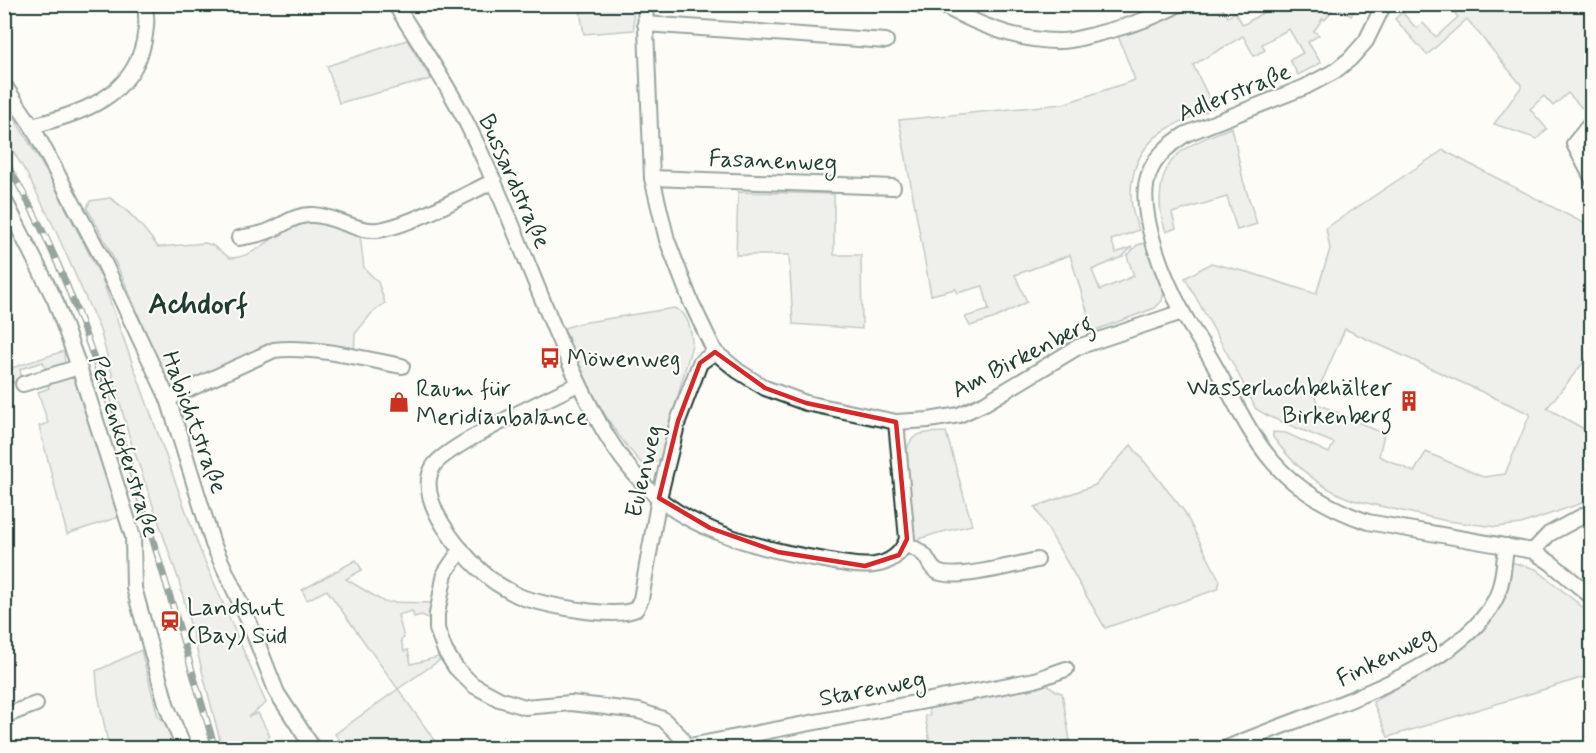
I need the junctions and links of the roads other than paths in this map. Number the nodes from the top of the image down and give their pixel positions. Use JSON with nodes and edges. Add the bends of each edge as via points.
{"nodes":[{"id":1,"x":144,"y":4,"type":"edge"},
{"id":2,"x":395,"y":4,"type":"edge"},
{"id":3,"x":645,"y":4,"type":"edge"},
{"id":4,"x":940,"y":4,"type":"edge"},
{"id":5,"x":1179,"y":4,"type":"edge"},
{"id":6,"x":1384,"y":4,"type":"edge"},
{"id":7,"x":645,"y":24,"type":"junction"},
{"id":8,"x":886,"y":41,"type":"dead end"},
{"id":9,"x":4,"y":85,"type":"edge"},
{"id":10,"x":1592,"y":122,"type":"edge"},
{"id":11,"x":32,"y":126,"type":"junction"},
{"id":12,"x":652,"y":178,"type":"junction"},
{"id":13,"x":1592,"y":178,"type":"edge"},
{"id":14,"x":494,"y":182,"type":"junction"},
{"id":15,"x":893,"y":187,"type":"dead end"},
{"id":16,"x":4,"y":199,"type":"edge"},
{"id":17,"x":239,"y":238,"type":"dead end"},
{"id":18,"x":1182,"y":312,"type":"junction"},
{"id":19,"x":714,"y":352,"type":"junction"},
{"id":20,"x":402,"y":366,"type":"dead end"},
{"id":21,"x":79,"y":367,"type":"junction"},
{"id":22,"x":23,"y":384,"type":"dead end"},
{"id":23,"x":578,"y":384,"type":"junction"},
{"id":24,"x":168,"y":399,"type":"junction"},
{"id":25,"x":896,"y":422,"type":"junction"},
{"id":26,"x":658,"y":498,"type":"junction"},
{"id":27,"x":1592,"y":511,"type":"edge"},
{"id":28,"x":905,"y":544,"type":"junction"},
{"id":29,"x":1506,"y":546,"type":"junction"},
{"id":30,"x":461,"y":549,"type":"junction"},
{"id":31,"x":1533,"y":551,"type":"junction"},
{"id":32,"x":1038,"y":560,"type":"dead end"},
{"id":33,"x":1592,"y":597,"type":"edge"},
{"id":34,"x":1066,"y":669,"type":"dead end"},
{"id":35,"x":36,"y":705,"type":"dead end"},
{"id":36,"x":4,"y":716,"type":"edge"},
{"id":37,"x":184,"y":748,"type":"edge"},
{"id":38,"x":313,"y":748,"type":"edge"},
{"id":39,"x":685,"y":748,"type":"edge"},
{"id":40,"x":1227,"y":748,"type":"edge"}],
"edges":[{"from":1,"to":11,"type":"street","via":[[147,27],[142,51],[121,84],[106,99],[74,115]]},
{"from":2,"to":14,"type":"street","name":"Bussardstraße","via":[[449,91]]},
{"from":3,"to":7,"type":"street","name":"Am Birkenberg"},
{"from":4,"to":5,"type":"street","via":[[989,27],[1032,38],[1065,41],[1154,17]]},
{"from":6,"to":18,"type":"street","name":"Adlerstraße","via":[[1366,41],[1335,71],[1186,135],[1156,159],[1148,175],[1146,214]]},
{"from":7,"to":8,"type":"street"},
{"from":7,"to":12,"type":"street","name":"Am Birkenberg"},
{"from":9,"to":11,"type":"street","name":"Habichtstraße"},
{"from":10,"to":13,"type":"street","via":[[1574,144]]},
{"from":11,"to":24,"type":"street","name":"Habichtstraße","via":[[101,256]]},
{"from":12,"to":15,"type":"street","name":"Fasanenweg"},
{"from":12,"to":19,"type":"street","name":"Am Birkenberg","via":[[667,240]]},
{"from":14,"to":17,"type":"street","via":[[383,229],[366,230],[327,216],[311,215]]},
{"from":14,"to":23,"type":"street","name":"Bussardstraße"},
{"from":16,"to":21,"type":"street","name":"Pettenkoferstraße","via":[[55,300]]},
{"from":18,"to":25,"type":"street","name":"Am Birkenberg","via":[[1077,347],[959,415]]},
{"from":18,"to":29,"type":"street","name":"Adlerstraße","via":[[1272,462],[1306,493],[1368,522]]},
{"from":19,"to":25,"type":"street","name":"Am Birkenberg","via":[[765,388],[806,403]]},
{"from":19,"to":26,"type":"street","name":"Eulenweg","via":[[697,369],[678,421]]},
{"from":20,"to":24,"type":"street","via":[[284,348]]},
{"from":21,"to":22,"type":"street"},
{"from":21,"to":37,"type":"street","name":"Pettenkoferstraße","via":[[133,537],[138,606],[167,707]]},
{"from":23,"to":26,"type":"street","name":"Bussardstraße","via":[[612,446]]},
{"from":23,"to":30,"type":"street","via":[[438,459],[432,468],[429,490],[437,516]]},
{"from":24,"to":38,"type":"street","name":"Habichtstraße","via":[[213,544],[277,693]]},
{"from":25,"to":28,"type":"street"},
{"from":26,"to":28,"type":"street","name":"Bussardstraße","via":[[711,528],[778,552],[851,565],[880,565],[898,555]]},
{"from":26,"to":30,"type":"street","name":"Eulenweg","via":[[641,598],[636,609],[626,613],[579,610],[523,597],[496,583]]},
{"from":27,"to":31,"type":"street","via":[[1549,534]]},
{"from":28,"to":32,"type":"street","via":[[925,556],[937,573],[945,575]]},
{"from":29,"to":31,"type":"street","name":"Adlerstraße"},
{"from":29,"to":40,"type":"street","name":"Finkenweg","via":[[1495,600],[1477,625],[1455,645],[1386,685]]},
{"from":30,"to":39,"type":"street","via":[[445,573],[436,614],[437,629],[445,651],[473,685],[499,699],[525,706],[572,703],[639,711],[663,719],[681,737]]},
{"from":31,"to":33,"type":"street"},
{"from":34,"to":39,"type":"street","name":"Starenweg","via":[[1035,680]]},
{"from":35,"to":36,"type":"street"}]}
